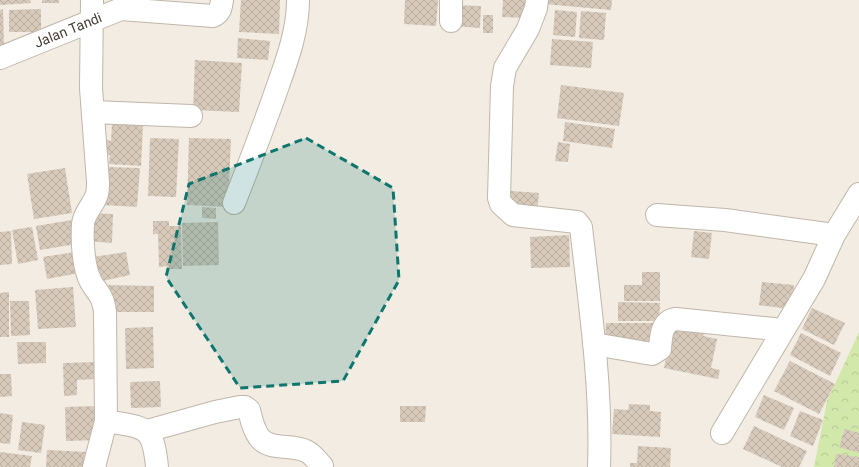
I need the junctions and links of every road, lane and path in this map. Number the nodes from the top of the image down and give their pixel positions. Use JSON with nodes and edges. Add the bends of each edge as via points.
{"nodes":[{"id":1,"x":222,"y":0,"type":"edge"},
{"id":2,"x":298,"y":0,"type":"edge"},
{"id":3,"x":537,"y":0,"type":"edge"},
{"id":4,"x":128,"y":4,"type":"edge"},
{"id":5,"x":93,"y":10,"type":"edge"},
{"id":6,"x":0,"y":58,"type":"edge"},
{"id":7,"x":93,"y":112,"type":"junction"},
{"id":8,"x":191,"y":116,"type":"dead end"},
{"id":9,"x":859,"y":194,"type":"edge"},
{"id":10,"x":234,"y":203,"type":"dead end"},
{"id":11,"x":657,"y":215,"type":"dead end"},
{"id":12,"x":834,"y":236,"type":"junction"},
{"id":13,"x":783,"y":330,"type":"junction"},
{"id":14,"x":594,"y":344,"type":"junction"},
{"id":15,"x":106,"y":421,"type":"junction"},
{"id":16,"x":147,"y":431,"type":"junction"},
{"id":17,"x":722,"y":433,"type":"dead end"},
{"id":18,"x":322,"y":466,"type":"edge"},
{"id":19,"x":94,"y":467,"type":"edge"},
{"id":20,"x":157,"y":467,"type":"edge"},
{"id":21,"x":599,"y":467,"type":"edge"}],
"edges":[{"from":1,"to":4,"type":"street","via":[[221,9],[213,16]]},
{"from":2,"to":10,"type":"street","via":[[298,15],[290,53]]},
{"from":3,"to":14,"type":"street","via":[[528,29],[505,68],[502,86],[499,198],[501,204],[513,215],[580,223]]},
{"from":4,"to":5,"type":"street","name":"Jalan Tandi"},
{"from":5,"to":6,"type":"street","name":"Jalan Tandi"},
{"from":5,"to":7,"type":"street"},
{"from":7,"to":8,"type":"street"},
{"from":7,"to":15,"type":"street","via":[[98,193],[84,217],[83,243],[87,271],[104,303]]},
{"from":9,"to":12,"type":"street"},
{"from":11,"to":12,"type":"street","via":[[725,220]]},
{"from":12,"to":13,"type":"street","via":[[814,279]]},
{"from":13,"to":14,"type":"street","via":[[671,319],[662,332],[660,350],[652,354]]},
{"from":13,"to":17,"type":"street"},
{"from":14,"to":21,"type":"street","via":[[600,430]]},
{"from":15,"to":16,"type":"street"},
{"from":15,"to":19,"type":"street"},
{"from":16,"to":18,"type":"street","via":[[215,412],[245,407],[249,410],[259,437],[266,443],[304,450]]},
{"from":16,"to":20,"type":"street","via":[[152,439]]}]}
